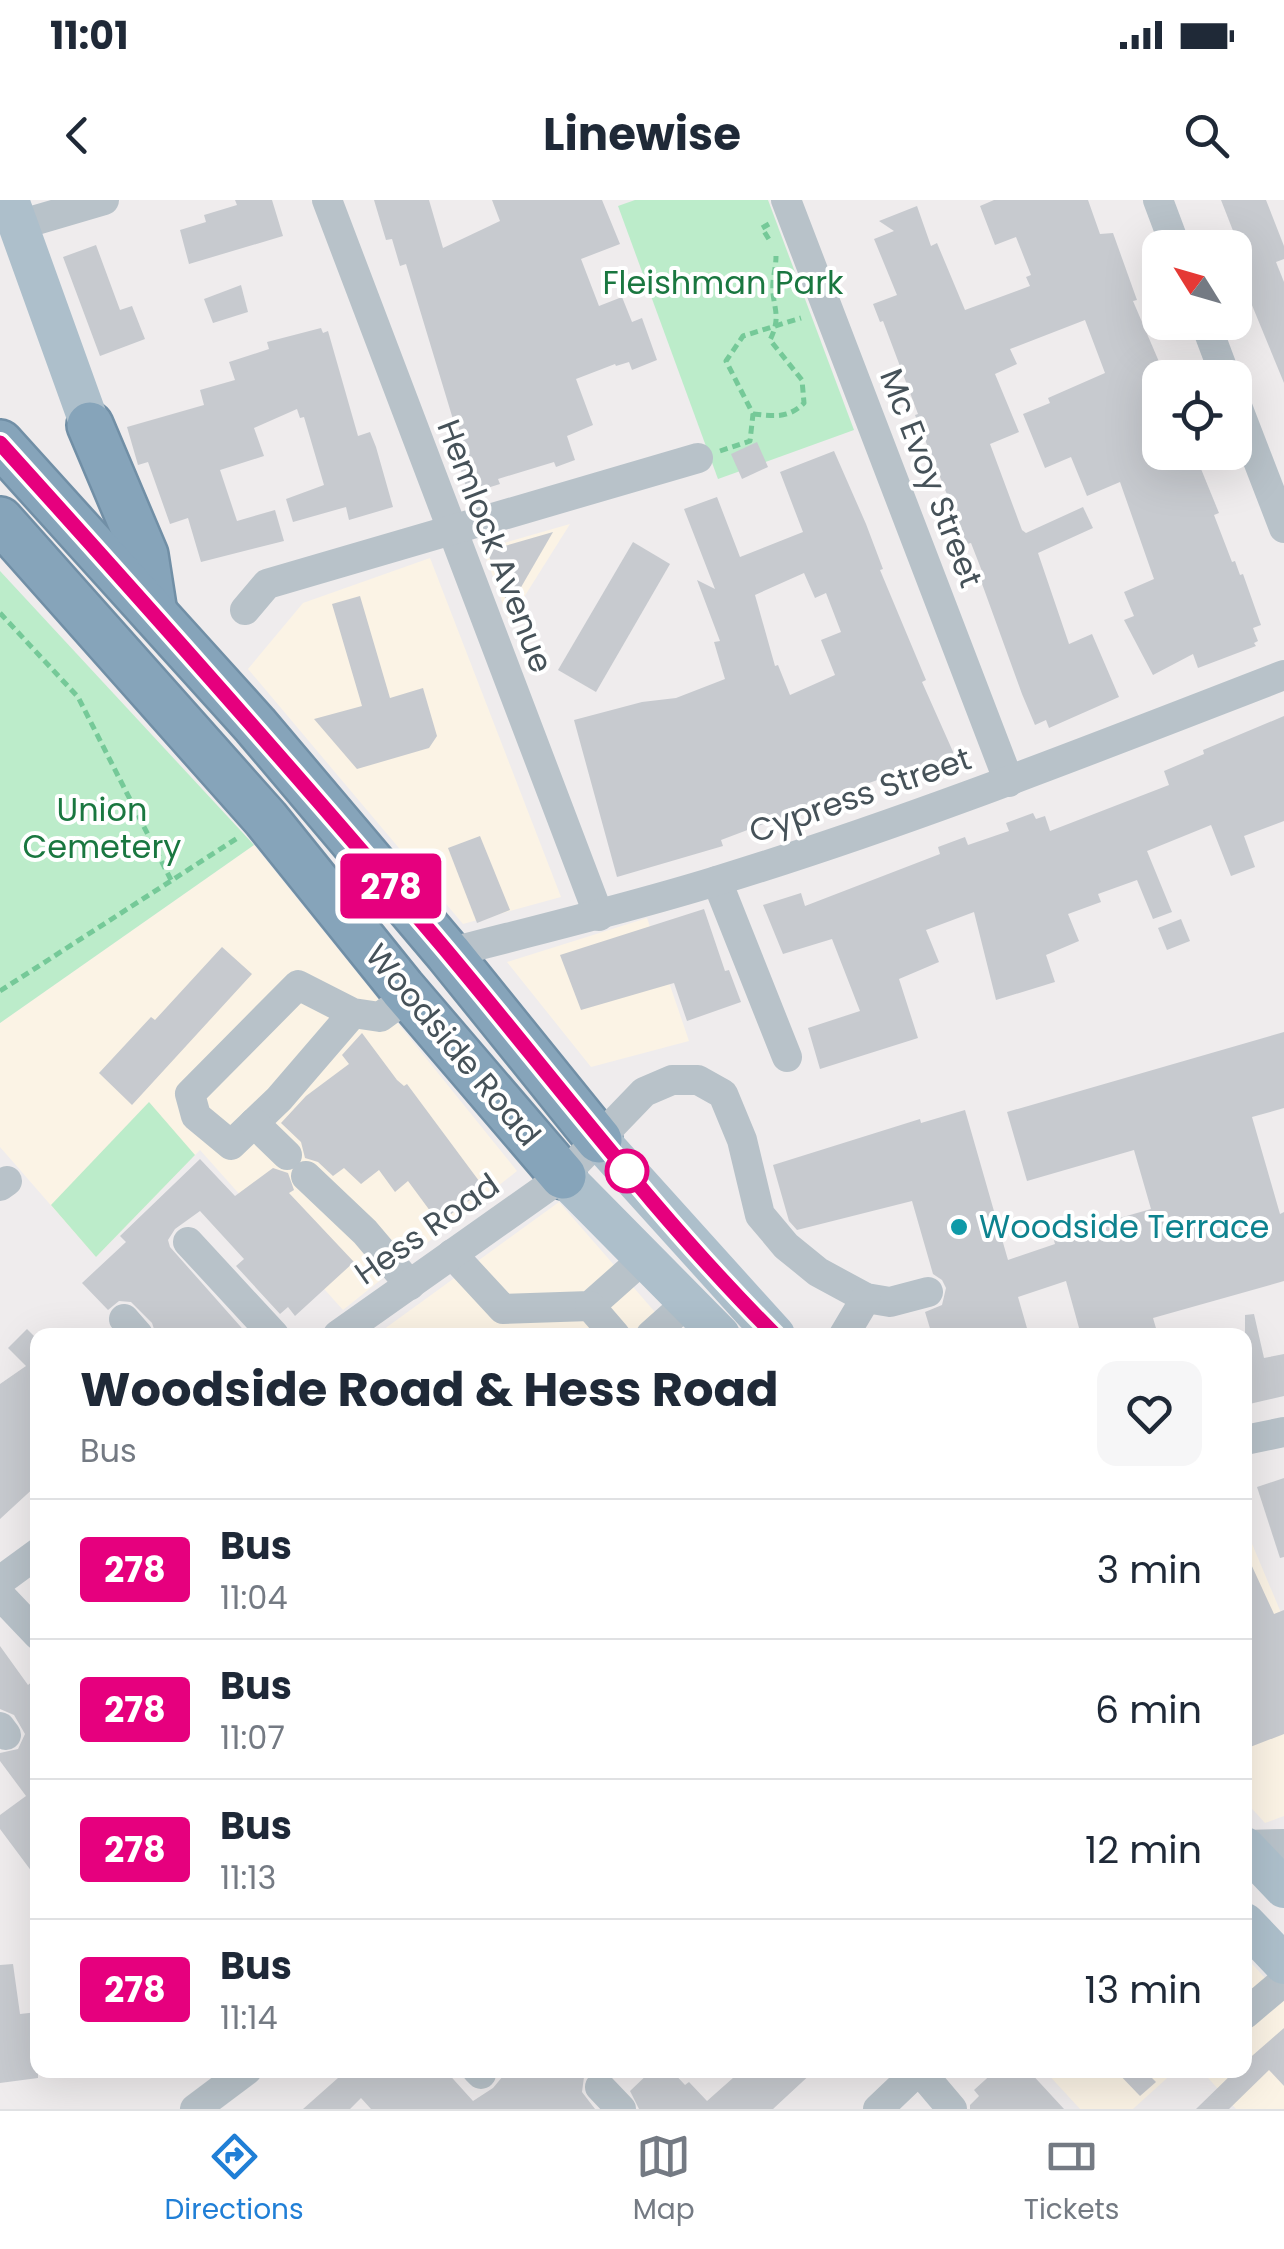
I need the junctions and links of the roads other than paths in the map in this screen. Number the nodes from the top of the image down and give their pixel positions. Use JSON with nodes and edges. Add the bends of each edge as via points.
{"nodes":[{"id":1,"x":104,"y":200,"type":"edge"},
{"id":2,"x":327,"y":200,"type":"edge"},
{"id":3,"x":1158,"y":200,"type":"edge"},
{"id":4,"x":788,"y":206,"type":"edge"},
{"id":5,"x":14,"y":213,"type":"edge"},
{"id":6,"x":1169,"y":230,"type":"edge"},
{"id":7,"x":90,"y":425,"type":"joint"},
{"id":8,"x":0,"y":443,"type":"edge"},
{"id":9,"x":1252,"y":445,"type":"edge"},
{"id":10,"x":698,"y":458,"type":"road end"},
{"id":11,"x":0,"y":520,"type":"edge"},
{"id":12,"x":450,"y":528,"type":"junction"},
{"id":13,"x":1284,"y":528,"type":"edge"},
{"id":14,"x":245,"y":610,"type":"dead end"},
{"id":15,"x":154,"y":613,"type":"junction"},
{"id":16,"x":1284,"y":674,"type":"edge"},
{"id":17,"x":1008,"y":782,"type":"junction"},
{"id":18,"x":716,"y":881,"type":"junction"},
{"id":19,"x":598,"y":916,"type":"junction"},
{"id":20,"x":448,"y":953,"type":"junction"},
{"id":21,"x":410,"y":996,"type":"junction"},
{"id":22,"x":353,"y":1014,"type":"junction"},
{"id":23,"x":787,"y":1057,"type":"dead end"},
{"id":24,"x":254,"y":1122,"type":"junction"},
{"id":25,"x":599,"y":1140,"type":"junction"},
{"id":26,"x":563,"y":1176,"type":"junction"},
{"id":27,"x":188,"y":1242,"type":"dead end"},
{"id":28,"x":452,"y":1254,"type":"junction"},
{"id":29,"x":644,"y":1258,"type":"junction"},
{"id":30,"x":410,"y":1284,"type":"junction"},
{"id":31,"x":928,"y":1292,"type":"dead end"},
{"id":32,"x":866,"y":1298,"type":"junction"},
{"id":33,"x":688,"y":1302,"type":"junction"},
{"id":34,"x":590,"y":1306,"type":"junction"},
{"id":35,"x":268,"y":1328,"type":"edge"},
{"id":36,"x":348,"y":1328,"type":"edge"},
{"id":37,"x":609,"y":1328,"type":"edge"},
{"id":38,"x":659,"y":1328,"type":"edge"},
{"id":39,"x":713,"y":1328,"type":"edge"},
{"id":40,"x":769,"y":1328,"type":"edge"},
{"id":41,"x":848,"y":1328,"type":"edge"},
{"id":42,"x":1284,"y":1432,"type":"edge"},
{"id":43,"x":1252,"y":1439,"type":"edge"},
{"id":44,"x":30,"y":1560,"type":"edge"},
{"id":45,"x":0,"y":1581,"type":"edge"},
{"id":46,"x":0,"y":1595,"type":"edge"},
{"id":47,"x":30,"y":1627,"type":"edge"},
{"id":48,"x":1284,"y":1844,"type":"edge"},
{"id":49,"x":1252,"y":1846,"type":"edge"},
{"id":50,"x":1252,"y":1854,"type":"edge"},
{"id":51,"x":1284,"y":1888,"type":"edge"},
{"id":52,"x":1252,"y":1930,"type":"edge"},
{"id":53,"x":1284,"y":1964,"type":"edge"},
{"id":54,"x":1284,"y":1980,"type":"edge"},
{"id":55,"x":1252,"y":2008,"type":"edge"},
{"id":56,"x":237,"y":2078,"type":"edge"},
{"id":57,"x":911,"y":2078,"type":"edge"},
{"id":58,"x":926,"y":2078,"type":"edge"},
{"id":59,"x":194,"y":2109,"type":"edge"},
{"id":60,"x":878,"y":2109,"type":"edge"},
{"id":61,"x":952,"y":2109,"type":"edge"}],
"edges":[{"from":1,"to":5,"type":"street"},
{"from":2,"to":12,"type":"street","name":"Hemlock Avenue"},
{"from":3,"to":6,"type":"street"},
{"from":4,"to":17,"type":"street","name":"Mc Evoy Street"},
{"from":5,"to":7,"type":"main road"},
{"from":7,"to":15,"type":"highway","via":[[144,555]]},
{"from":8,"to":15,"type":"highway","name":"Woodside Road"},
{"from":9,"to":13,"type":"street"},
{"from":10,"to":12,"type":"street"},
{"from":11,"to":21,"type":"highway","name":"Woodside Road","via":[[266,819]]},
{"from":12,"to":14,"type":"street","via":[[267,584]]},
{"from":12,"to":19,"type":"street","name":"Hemlock Avenue"},
{"from":15,"to":20,"type":"highway","name":"Woodside Road"},
{"from":16,"to":17,"type":"street","name":"Cypress Street"},
{"from":17,"to":18,"type":"street","name":"Cypress Street"},
{"from":18,"to":19,"type":"street","name":"Cypress Street"},
{"from":18,"to":23,"type":"street"},
{"from":19,"to":20,"type":"street","name":"Cypress Street"},
{"from":20,"to":25,"type":"highway","name":"Woodside Road"},
{"from":21,"to":22,"type":"street","via":[[380,1017]]},
{"from":21,"to":26,"type":"highway","name":"Woodside Road"},
{"from":22,"to":24,"type":"street"},
{"from":22,"to":24,"type":"street","via":[[298,986],[190,1094],[196,1116],[231,1145]]},
{"from":24,"to":30,"type":"street"},
{"from":25,"to":26,"type":"street","name":"Hess Road"},
{"from":25,"to":32,"type":"street","name":"Hess Road","via":[[644,1092],[672,1080],[698,1080],[723,1094],[760,1215],[818,1272]]},
{"from":25,"to":40,"type":"main road","name":"Woodside Road"},
{"from":26,"to":28,"type":"street","name":"Hess Road"},
{"from":26,"to":29,"type":"main road","name":"Woodside Road"},
{"from":27,"to":35,"type":"street"},
{"from":28,"to":30,"type":"street","name":"Hess Road"},
{"from":28,"to":34,"type":"street","via":[[503,1309]]},
{"from":29,"to":33,"type":"main road","name":"Woodside Road"},
{"from":29,"to":34,"type":"street"},
{"from":30,"to":36,"type":"street","name":"Hess Road"},
{"from":31,"to":32,"type":"street","via":[[890,1302]]},
{"from":32,"to":41,"type":"street"},
{"from":33,"to":38,"type":"street"},
{"from":33,"to":39,"type":"main road","name":"Woodside Road"},
{"from":34,"to":37,"type":"street"},
{"from":42,"to":43,"type":"street"},
{"from":44,"to":45,"type":"street"},
{"from":46,"to":47,"type":"street"},
{"from":48,"to":49,"type":"street"},
{"from":50,"to":51,"type":"main road"},
{"from":52,"to":53,"type":"main road"},
{"from":54,"to":55,"type":"street"},
{"from":56,"to":59,"type":"street"},
{"from":57,"to":60,"type":"street"},
{"from":58,"to":61,"type":"street"}]}
